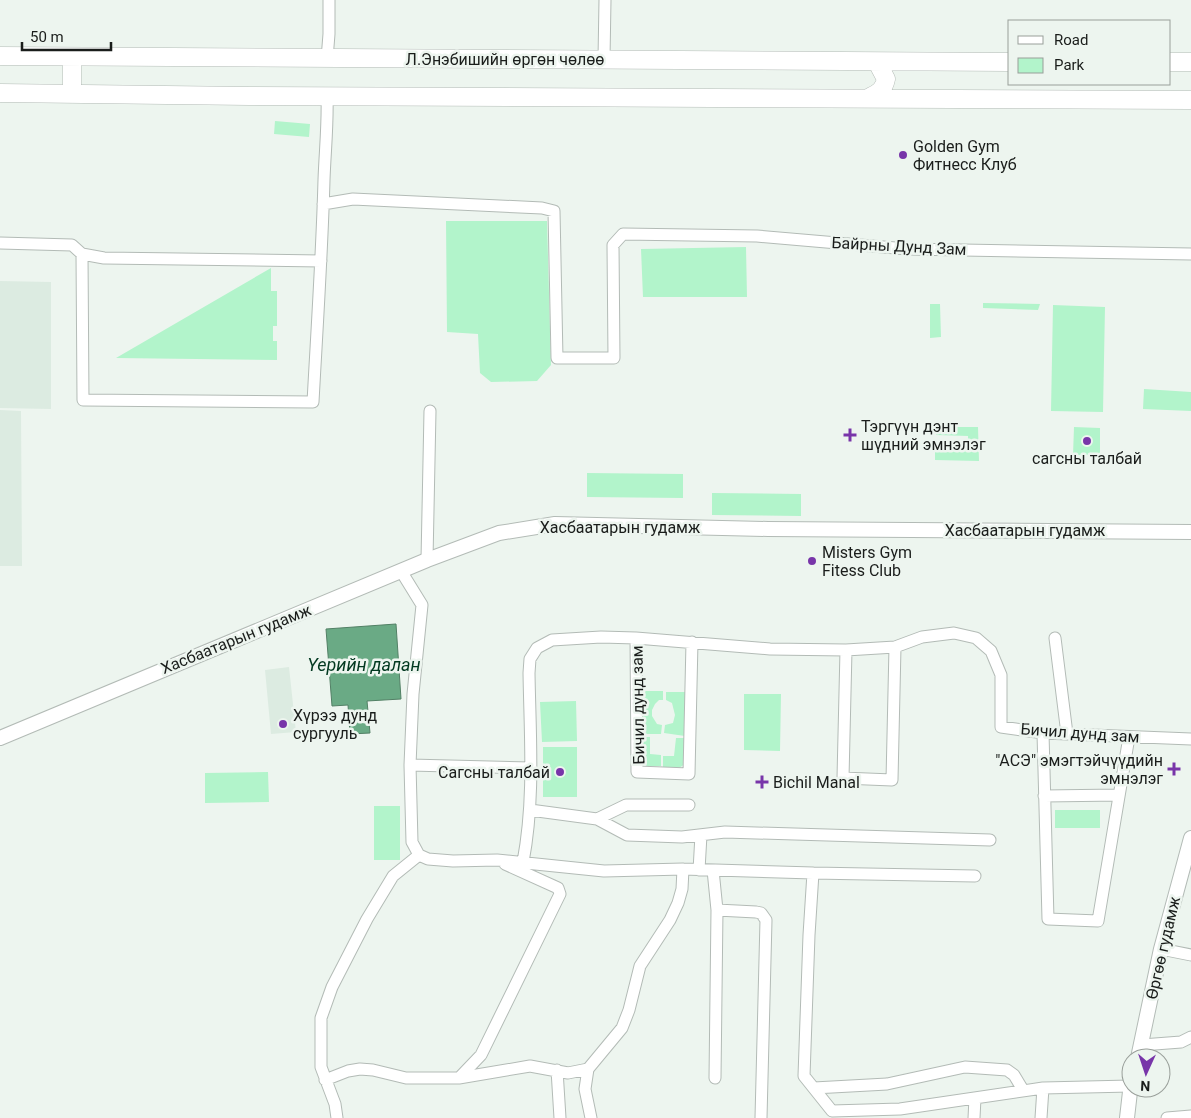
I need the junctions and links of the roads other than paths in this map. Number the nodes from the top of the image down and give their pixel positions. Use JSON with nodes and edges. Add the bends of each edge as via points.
{"nodes":[{"id":1,"x":329,"y":0,"type":"edge"},
{"id":2,"x":605,"y":0,"type":"edge"},
{"id":3,"x":0,"y":56,"type":"edge"},
{"id":4,"x":72,"y":58,"type":"junction"},
{"id":5,"x":327,"y":59,"type":"junction"},
{"id":6,"x":604,"y":59,"type":"junction"},
{"id":7,"x":877,"y":62,"type":"junction"},
{"id":8,"x":1008,"y":62,"type":"edge"},
{"id":9,"x":1171,"y":62,"type":"edge"},
{"id":10,"x":1191,"y":62,"type":"edge"},
{"id":11,"x":0,"y":93,"type":"edge"},
{"id":12,"x":72,"y":94,"type":"junction"},
{"id":13,"x":327,"y":96,"type":"junction"},
{"id":14,"x":870,"y":98,"type":"junction"},
{"id":15,"x":1191,"y":100,"type":"edge"},
{"id":16,"x":323,"y":204,"type":"junction"},
{"id":17,"x":0,"y":242,"type":"edge"},
{"id":18,"x":82,"y":254,"type":"junction"},
{"id":19,"x":1191,"y":254,"type":"edge"},
{"id":20,"x":321,"y":261,"type":"junction"},
{"id":21,"x":430,"y":411,"type":"dead end"},
{"id":22,"x":1191,"y":532,"type":"edge"},
{"id":23,"x":427,"y":560,"type":"junction"},
{"id":24,"x":401,"y":571,"type":"junction"},
{"id":25,"x":636,"y":638,"type":"junction"},
{"id":26,"x":1055,"y":638,"type":"dead end"},
{"id":27,"x":692,"y":642,"type":"junction"},
{"id":28,"x":895,"y":647,"type":"junction"},
{"id":29,"x":846,"y":650,"type":"junction"},
{"id":30,"x":1043,"y":733,"type":"junction"},
{"id":31,"x":1066,"y":734,"type":"junction"},
{"id":32,"x":1129,"y":737,"type":"junction"},
{"id":33,"x":0,"y":738,"type":"edge"},
{"id":34,"x":1191,"y":739,"type":"edge"},
{"id":35,"x":410,"y":766,"type":"junction"},
{"id":36,"x":531,"y":768,"type":"junction"},
{"id":37,"x":1119,"y":795,"type":"junction"},
{"id":38,"x":1044,"y":796,"type":"junction"},
{"id":39,"x":689,"y":805,"type":"dead end"},
{"id":40,"x":530,"y":810,"type":"junction"},
{"id":41,"x":597,"y":819,"type":"junction"},
{"id":42,"x":701,"y":835,"type":"junction"},
{"id":43,"x":1191,"y":838,"type":"edge"},
{"id":44,"x":990,"y":840,"type":"dead end"},
{"id":45,"x":419,"y":855,"type":"junction"},
{"id":46,"x":497,"y":860,"type":"junction"},
{"id":47,"x":523,"y":862,"type":"junction"},
{"id":48,"x":683,"y":869,"type":"junction"},
{"id":49,"x":699,"y":870,"type":"junction"},
{"id":50,"x":713,"y":870,"type":"junction"},
{"id":51,"x":813,"y":872,"type":"junction"},
{"id":52,"x":975,"y":876,"type":"dead end"},
{"id":53,"x":717,"y":910,"type":"junction"},
{"id":54,"x":1161,"y":949,"type":"junction"},
{"id":55,"x":1191,"y":955,"type":"edge"},
{"id":56,"x":1191,"y":1037,"type":"edge"},
{"id":57,"x":1141,"y":1048,"type":"edge"},
{"id":58,"x":1154,"y":1048,"type":"edge"},
{"id":59,"x":588,"y":1069,"type":"junction"},
{"id":60,"x":557,"y":1070,"type":"junction"},
{"id":61,"x":459,"y":1078,"type":"junction"},
{"id":62,"x":715,"y":1078,"type":"dead end"},
{"id":63,"x":326,"y":1080,"type":"junction"},
{"id":64,"x":1121,"y":1084,"type":"edge"},
{"id":65,"x":814,"y":1088,"type":"junction"},
{"id":66,"x":1044,"y":1088,"type":"junction"},
{"id":67,"x":1023,"y":1090,"type":"junction"},
{"id":68,"x":975,"y":1098,"type":"junction"},
{"id":69,"x":1129,"y":1098,"type":"edge"},
{"id":70,"x":1191,"y":1116,"type":"edge"},
{"id":71,"x":337,"y":1118,"type":"edge"},
{"id":72,"x":560,"y":1118,"type":"edge"},
{"id":73,"x":592,"y":1118,"type":"edge"},
{"id":74,"x":761,"y":1118,"type":"edge"},
{"id":75,"x":974,"y":1118,"type":"edge"},
{"id":76,"x":1041,"y":1118,"type":"edge"},
{"id":77,"x":1127,"y":1118,"type":"edge"},
{"id":78,"x":1167,"y":1118,"type":"edge"}],
"edges":[{"from":1,"to":5,"type":"street"},
{"from":2,"to":6,"type":"street"},
{"from":3,"to":4,"type":"main road","name":"Л.Энэбишийн өргөн чөлөө"},
{"from":4,"to":5,"type":"main road","name":"Л.Энэбишийн өргөн чөлөө"},
{"from":4,"to":12,"type":"main road"},
{"from":5,"to":6,"type":"main road","name":"Л.Энэбишийн өргөн чөлөө"},
{"from":6,"to":7,"type":"main road","name":"Л.Энэбишийн өргөн чөлөө"},
{"from":7,"to":8,"type":"main road","name":"Л.Энэбишийн өргөн чөлөө"},
{"from":7,"to":14,"type":"main road","via":[[886,79],[884,87]]},
{"from":9,"to":10,"type":"main road"},
{"from":11,"to":12,"type":"main road"},
{"from":12,"to":13,"type":"main road"},
{"from":13,"to":14,"type":"main road"},
{"from":13,"to":16,"type":"street"},
{"from":14,"to":15,"type":"main road"},
{"from":16,"to":19,"type":"street","name":"Байрны Дунд Зам","via":[[353,199],[554,211],[557,358],[614,358],[613,245],[623,234],[757,236],[907,249]]},
{"from":16,"to":20,"type":"street"},
{"from":17,"to":18,"type":"street","via":[[72,245]]},
{"from":18,"to":20,"type":"street","via":[[104,258]]},
{"from":18,"to":20,"type":"street","via":[[83,400],[313,402]]},
{"from":21,"to":23,"type":"street"},
{"from":22,"to":23,"type":"street","name":"Хасбаатарын гудамж","via":[[555,524],[499,533]]},
{"from":23,"to":24,"type":"street","name":"Хасбаатарын гудамж"},
{"from":24,"to":33,"type":"street","name":"Хасбаатарын гудамж"},
{"from":24,"to":35,"type":"street","via":[[422,605]]},
{"from":25,"to":27,"type":"street","name":"Бичил дунд зам"},
{"from":25,"to":27,"type":"street","name":"Бичил дунд зам","via":[[637,772],[689,774]]},
{"from":25,"to":36,"type":"street","name":"Бичил дунд зам","via":[[552,640],[537,648],[530,659],[529,673]]},
{"from":26,"to":31,"type":"street"},
{"from":27,"to":29,"type":"street","name":"Бичил дунд зам","via":[[770,649]]},
{"from":28,"to":29,"type":"street","name":"Бичил дунд зам"},
{"from":28,"to":29,"type":"street","via":[[892,780],[843,778]]},
{"from":28,"to":30,"type":"street","name":"Бичил дунд зам","via":[[922,637],[954,633],[976,638],[991,651],[1001,674],[1001,727]]},
{"from":30,"to":31,"type":"street","name":"Бичил дунд зам"},
{"from":30,"to":38,"type":"street"},
{"from":31,"to":32,"type":"street","name":"Бичил дунд зам"},
{"from":32,"to":34,"type":"street","name":"Бичил дунд зам"},
{"from":32,"to":37,"type":"street"},
{"from":35,"to":36,"type":"street"},
{"from":35,"to":45,"type":"street","via":[[412,842]]},
{"from":36,"to":40,"type":"street","name":"Бичил дунд зам"},
{"from":37,"to":38,"type":"street"},
{"from":37,"to":38,"type":"street","via":[[1098,921],[1048,919]]},
{"from":39,"to":41,"type":"street","via":[[626,805]]},
{"from":40,"to":41,"type":"street"},
{"from":40,"to":47,"type":"street","name":"Бичил дунд зам"},
{"from":41,"to":42,"type":"street","via":[[627,836]]},
{"from":42,"to":44,"type":"street","via":[[725,832]]},
{"from":42,"to":49,"type":"street"},
{"from":43,"to":54,"type":"street","name":"Өргөө гудамж"},
{"from":45,"to":46,"type":"street","via":[[453,861]]},
{"from":45,"to":63,"type":"street","via":[[393,876],[332,987],[321,1018],[320,1067]]},
{"from":46,"to":47,"type":"street"},
{"from":46,"to":61,"type":"street","via":[[558,888],[560,894],[481,1055]]},
{"from":47,"to":48,"type":"street","via":[[604,871]]},
{"from":48,"to":49,"type":"street"},
{"from":48,"to":59,"type":"street","via":[[678,903],[640,966],[622,1028]]},
{"from":49,"to":50,"type":"street"},
{"from":50,"to":51,"type":"street"},
{"from":50,"to":53,"type":"street"},
{"from":51,"to":52,"type":"street"},
{"from":51,"to":65,"type":"street","via":[[804,1076]]},
{"from":53,"to":62,"type":"street"},
{"from":53,"to":74,"type":"street","via":[[761,913],[766,920]]},
{"from":54,"to":55,"type":"street"},
{"from":54,"to":57,"type":"street","name":"Өргөө гудамж"},
{"from":56,"to":58,"type":"street"},
{"from":59,"to":60,"type":"street","via":[[568,1073]]},
{"from":59,"to":73,"type":"street","via":[[585,1089]]},
{"from":60,"to":61,"type":"street","via":[[530,1066]]},
{"from":60,"to":72,"type":"street"},
{"from":61,"to":63,"type":"street","via":[[406,1078],[360,1069]]},
{"from":63,"to":71,"type":"street"},
{"from":64,"to":66,"type":"street"},
{"from":65,"to":67,"type":"street","via":[[887,1084],[965,1067],[1007,1070]]},
{"from":65,"to":68,"type":"street","via":[[832,1111],[845,1112],[900,1109]]},
{"from":66,"to":67,"type":"street"},
{"from":66,"to":76,"type":"street"},
{"from":67,"to":68,"type":"street"},
{"from":68,"to":75,"type":"street"},
{"from":69,"to":77,"type":"street"},
{"from":70,"to":78,"type":"street"}]}
